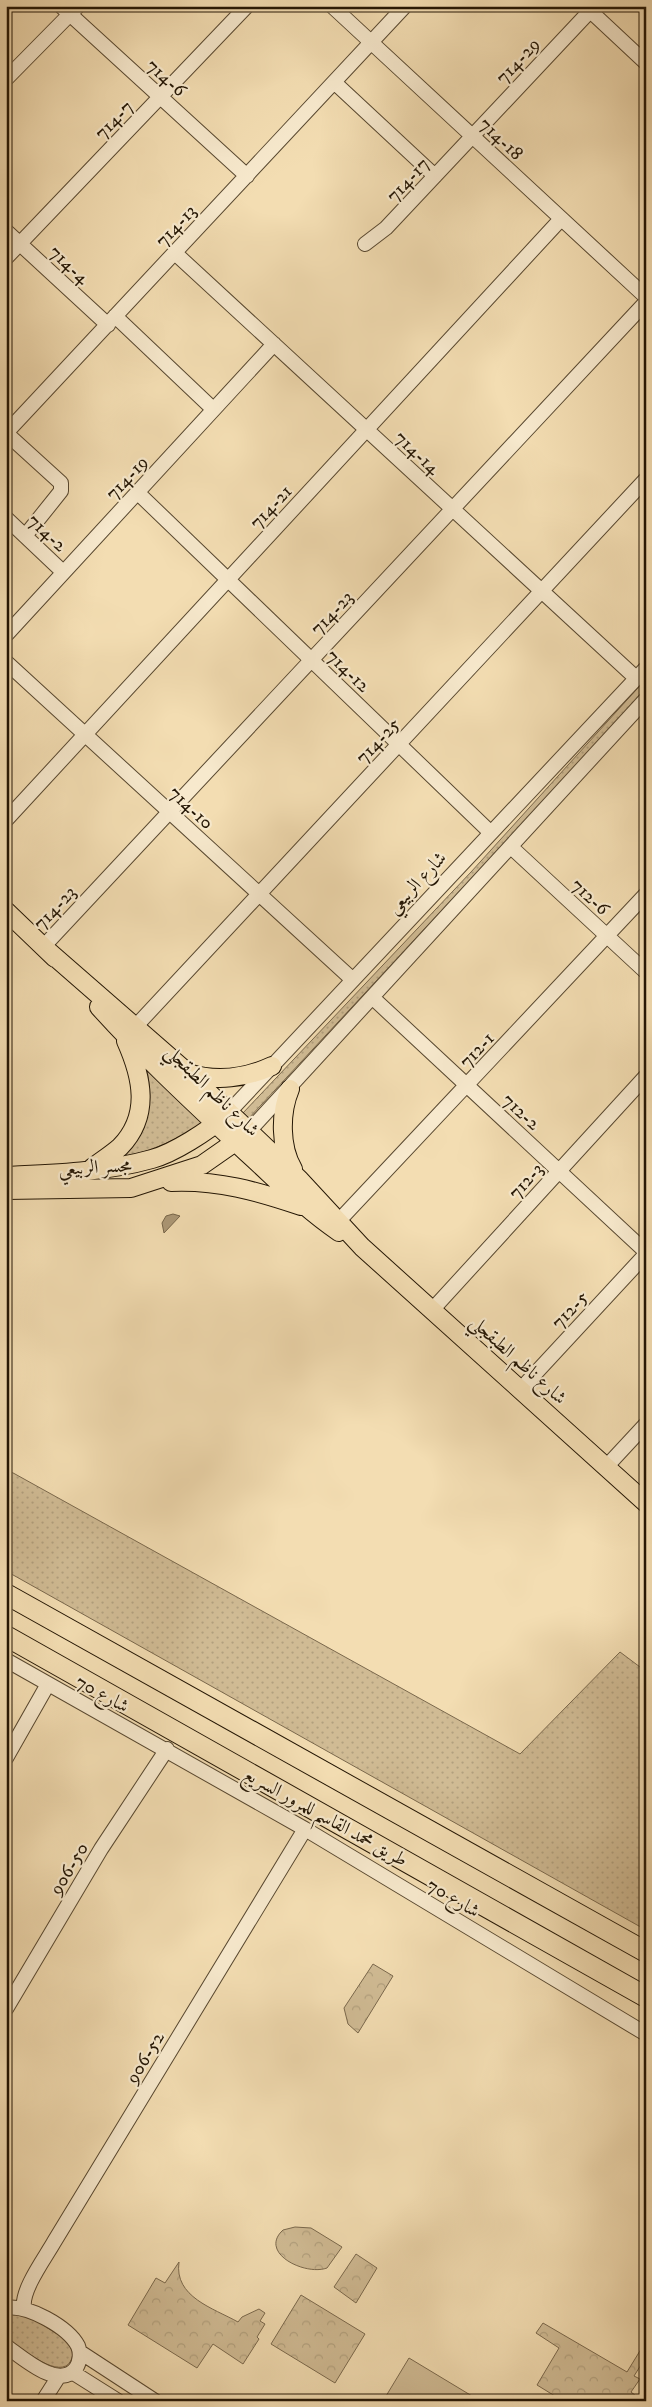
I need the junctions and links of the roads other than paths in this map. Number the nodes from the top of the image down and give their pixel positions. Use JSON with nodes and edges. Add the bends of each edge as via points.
{"nodes":[{"id":1,"x":247,"y":6,"type":"edge"},
{"id":2,"x":332,"y":6,"type":"edge"},
{"id":3,"x":405,"y":6,"type":"edge"},
{"id":4,"x":587,"y":8,"type":"edge"},
{"id":5,"x":70,"y":9,"type":"edge"},
{"id":6,"x":371,"y":42,"type":"junction"},
{"id":7,"x":646,"y":63,"type":"edge"},
{"id":8,"x":6,"y":79,"type":"edge"},
{"id":9,"x":334,"y":82,"type":"junction"},
{"id":10,"x":160,"y":97,"type":"junction"},
{"id":11,"x":472,"y":136,"type":"junction"},
{"id":12,"x":247,"y":176,"type":"junction"},
{"id":13,"x":435,"y":176,"type":"junction"},
{"id":14,"x":561,"y":219,"type":"junction"},
{"id":15,"x":6,"y":231,"type":"edge"},
{"id":16,"x":20,"y":244,"type":"junction"},
{"id":17,"x":365,"y":244,"type":"dead end"},
{"id":18,"x":175,"y":253,"type":"junction"},
{"id":19,"x":6,"y":258,"type":"edge"},
{"id":20,"x":646,"y":297,"type":"edge"},
{"id":21,"x":646,"y":302,"type":"edge"},
{"id":22,"x":111,"y":321,"type":"junction"},
{"id":23,"x":274,"y":344,"type":"junction"},
{"id":24,"x":213,"y":409,"type":"junction"},
{"id":25,"x":366,"y":430,"type":"junction"},
{"id":26,"x":6,"y":433,"type":"edge"},
{"id":27,"x":646,"y":479,"type":"edge"},
{"id":28,"x":137,"y":492,"type":"junction"},
{"id":29,"x":453,"y":509,"type":"junction"},
{"id":30,"x":6,"y":518,"type":"edge"},
{"id":31,"x":25,"y":536,"type":"junction"},
{"id":32,"x":64,"y":572,"type":"junction"},
{"id":33,"x":228,"y":579,"type":"junction"},
{"id":34,"x":541,"y":591,"type":"junction"},
{"id":35,"x":6,"y":635,"type":"edge"},
{"id":36,"x":312,"y":660,"type":"junction"},
{"id":37,"x":6,"y":662,"type":"edge"},
{"id":38,"x":646,"y":668,"type":"edge"},
{"id":39,"x":636,"y":678,"type":"junction"},
{"id":40,"x":646,"y":699,"type":"edge"},
{"id":41,"x":85,"y":734,"type":"junction"},
{"id":42,"x":399,"y":744,"type":"junction"},
{"id":43,"x":170,"y":812,"type":"junction"},
{"id":44,"x":6,"y":820,"type":"edge"},
{"id":45,"x":491,"y":833,"type":"junction"},
{"id":46,"x":511,"y":847,"type":"junction"},
{"id":47,"x":259,"y":894,"type":"junction"},
{"id":48,"x":646,"y":894,"type":"edge"},
{"id":49,"x":6,"y":912,"type":"edge"},
{"id":50,"x":607,"y":936,"type":"junction"},
{"id":51,"x":46,"y":948,"type":"junction"},
{"id":52,"x":646,"y":972,"type":"edge"},
{"id":53,"x":353,"y":980,"type":"junction"},
{"id":54,"x":373,"y":998,"type":"junction"},
{"id":55,"x":130,"y":1030,"type":"junction"},
{"id":56,"x":272,"y":1066,"type":"junction"},
{"id":57,"x":188,"y":1073,"type":"junction"},
{"id":58,"x":646,"y":1076,"type":"edge"},
{"id":59,"x":468,"y":1086,"type":"junction"},
{"id":60,"x":290,"y":1089,"type":"junction"},
{"id":61,"x":230,"y":1112,"type":"junction"},
{"id":62,"x":216,"y":1124,"type":"junction"},
{"id":63,"x":243,"y":1137,"type":"junction"},
{"id":64,"x":91,"y":1169,"type":"junction"},
{"id":65,"x":559,"y":1171,"type":"junction"},
{"id":66,"x":6,"y":1176,"type":"edge"},
{"id":67,"x":300,"y":1180,"type":"junction"},
{"id":68,"x":131,"y":1188,"type":"junction"},
{"id":69,"x":6,"y":1190,"type":"edge"},
{"id":70,"x":308,"y":1208,"type":"junction"},
{"id":71,"x":336,"y":1224,"type":"junction"},
{"id":72,"x":646,"y":1253,"type":"edge"},
{"id":73,"x":433,"y":1309,"type":"junction"},
{"id":74,"x":520,"y":1390,"type":"junction"},
{"id":75,"x":646,"y":1424,"type":"edge"},
{"id":76,"x":606,"y":1466,"type":"junction"},
{"id":77,"x":646,"y":1503,"type":"edge"},
{"id":78,"x":6,"y":1594,"type":"edge"},
{"id":79,"x":6,"y":1636,"type":"edge"},
{"id":80,"x":6,"y":1660,"type":"edge"},
{"id":81,"x":48,"y":1684,"type":"junction"},
{"id":82,"x":167,"y":1749,"type":"junction"},
{"id":83,"x":6,"y":1758,"type":"edge"},
{"id":84,"x":305,"y":1828,"type":"junction"},
{"id":85,"x":646,"y":1952,"type":"edge"},
{"id":86,"x":646,"y":1997,"type":"edge"},
{"id":87,"x":6,"y":2009,"type":"edge"},
{"id":88,"x":646,"y":2034,"type":"edge"},
{"id":89,"x":13,"y":2308,"type":"edge"},
{"id":90,"x":6,"y":2346,"type":"edge"},
{"id":91,"x":80,"y":2352,"type":"junction"},
{"id":92,"x":66,"y":2374,"type":"junction"},
{"id":93,"x":43,"y":2401,"type":"edge"},
{"id":94,"x":118,"y":2401,"type":"edge"},
{"id":95,"x":155,"y":2401,"type":"edge"}],
"edges":[{"from":1,"to":10,"type":"street","name":"714-7"},
{"from":2,"to":6,"type":"street","name":"714-18"},
{"from":3,"to":6,"type":"street","name":"714-13"},
{"from":4,"to":7,"type":"street"},
{"from":4,"to":11,"type":"street","name":"714-29"},
{"from":5,"to":8,"type":"street"},
{"from":5,"to":10,"type":"street","name":"714-6"},
{"from":6,"to":9,"type":"street","name":"714-13"},
{"from":6,"to":11,"type":"street","name":"714-18"},
{"from":9,"to":12,"type":"street","name":"714-13"},
{"from":9,"to":13,"type":"street"},
{"from":10,"to":12,"type":"street","name":"714-6"},
{"from":10,"to":16,"type":"street","name":"714-7"},
{"from":11,"to":13,"type":"street","name":"714-17"},
{"from":11,"to":14,"type":"street","name":"714-18"},
{"from":12,"to":18,"type":"street","name":"714-13"},
{"from":13,"to":17,"type":"street","name":"714-17","via":[[386,228]]},
{"from":14,"to":20,"type":"street","name":"714-18"},
{"from":14,"to":25,"type":"street","name":"714-21"},
{"from":15,"to":16,"type":"street","name":"714-4"},
{"from":16,"to":19,"type":"street","name":"714-7"},
{"from":16,"to":22,"type":"street","name":"714-4"},
{"from":18,"to":22,"type":"street","name":"714-13"},
{"from":18,"to":23,"type":"street","name":"714-14"},
{"from":21,"to":29,"type":"street","name":"714-23"},
{"from":22,"to":24,"type":"street","name":"714-4"},
{"from":22,"to":26,"type":"street","name":"714-13"},
{"from":23,"to":24,"type":"street","name":"714-19"},
{"from":23,"to":25,"type":"street","name":"714-14"},
{"from":24,"to":28,"type":"street","name":"714-19"},
{"from":25,"to":29,"type":"street","name":"714-14"},
{"from":25,"to":33,"type":"street","name":"714-21"},
{"from":26,"to":31,"type":"street","via":[[61,483],[61,491]]},
{"from":27,"to":34,"type":"street","name":"714-25"},
{"from":28,"to":32,"type":"street","name":"714-19"},
{"from":28,"to":33,"type":"street","name":"714-12"},
{"from":29,"to":34,"type":"street","name":"714-14"},
{"from":29,"to":36,"type":"street","name":"714-23"},
{"from":30,"to":31,"type":"street","name":"714-2"},
{"from":31,"to":32,"type":"street","name":"714-2"},
{"from":32,"to":35,"type":"street","name":"714-19"},
{"from":33,"to":36,"type":"street","name":"714-12"},
{"from":33,"to":41,"type":"street","name":"714-21"},
{"from":34,"to":39,"type":"street","name":"714-14"},
{"from":34,"to":42,"type":"street","name":"714-25"},
{"from":36,"to":42,"type":"street","name":"714-12"},
{"from":36,"to":43,"type":"street","name":"714-23"},
{"from":37,"to":41,"type":"street","name":"714-10"},
{"from":38,"to":39,"type":"street","name":"شارع الربيعي"},
{"from":39,"to":45,"type":"street","name":"شارع الربيعي"},
{"from":40,"to":46,"type":"street"},
{"from":41,"to":43,"type":"street","name":"714-10"},
{"from":41,"to":44,"type":"street","name":"714-21"},
{"from":42,"to":45,"type":"street","name":"714-12"},
{"from":42,"to":47,"type":"street","name":"714-25"},
{"from":43,"to":47,"type":"street","name":"714-10"},
{"from":43,"to":51,"type":"street","name":"714-23"},
{"from":45,"to":53,"type":"street","name":"شارع الربيعي"},
{"from":46,"to":50,"type":"street","name":"712-6"},
{"from":46,"to":54,"type":"street"},
{"from":47,"to":53,"type":"street","name":"714-10"},
{"from":47,"to":55,"type":"street","name":"714-25"},
{"from":48,"to":50,"type":"street","name":"712-1"},
{"from":49,"to":51,"type":"main road","name":"شارع ناظم الطبقجلي"},
{"from":50,"to":52,"type":"street","name":"712-6"},
{"from":50,"to":59,"type":"street","name":"712-1"},
{"from":51,"to":55,"type":"main road","name":"شارع ناظم الطبقجلي"},
{"from":53,"to":56,"type":"street","name":"شارع الربيعي"},
{"from":54,"to":59,"type":"street","name":"712-2"},
{"from":54,"to":60,"type":"street"},
{"from":55,"to":57,"type":"main road","name":"شارع ناظم الطبقجلي"},
{"from":55,"to":62,"type":"main road","name":"شارع ناظم الطبقجلي"},
{"from":55,"to":64,"type":"main road","via":[[142,1098],[130,1132],[120,1146]]},
{"from":56,"to":57,"type":"main road","via":[[257,1073],[229,1078]]},
{"from":56,"to":61,"type":"street","name":"شارع الربيعي"},
{"from":57,"to":61,"type":"main road","name":"شارع ناظم الطبقجلي"},
{"from":58,"to":65,"type":"street","name":"712-3"},
{"from":59,"to":65,"type":"street","name":"712-2"},
{"from":59,"to":71,"type":"street","name":"712-1"},
{"from":60,"to":63,"type":"street"},
{"from":60,"to":67,"type":"main road","via":[[285,1106],[286,1150]]},
{"from":61,"to":62,"type":"main road","name":"شارع الربيعي"},
{"from":61,"to":63,"type":"main road","name":"شارع ناظم الطبقجلي"},
{"from":62,"to":63,"type":"main road","name":"شارع ناظم الطبقجلي"},
{"from":62,"to":64,"type":"main road","name":"مجسر الربيعي","via":[[154,1158]]},
{"from":63,"to":67,"type":"main road","name":"شارع ناظم الطبقجلي"},
{"from":63,"to":68,"type":"main road","name":"مجسر الربيعي","via":[[202,1165]]},
{"from":63,"to":70,"type":"main road","name":"شارع ناظم الطبقجلي"},
{"from":64,"to":66,"type":"main road","name":"مجسر الربيعي"},
{"from":65,"to":72,"type":"street","name":"712-2"},
{"from":65,"to":73,"type":"street","name":"712-3"},
{"from":67,"to":71,"type":"main road","name":"شارع ناظم الطبقجلي"},
{"from":68,"to":69,"type":"main road","name":"مجسر الربيعي"},
{"from":68,"to":70,"type":"main road","via":[[170,1182],[220,1184],[246,1188]]},
{"from":70,"to":71,"type":"main road","name":"شارع ناظم الطبقجلي"},
{"from":71,"to":73,"type":"main road","name":"شارع ناظم الطبقجلي"},
{"from":72,"to":74,"type":"street","name":"712-5"},
{"from":73,"to":74,"type":"main road","name":"شارع ناظم الطبقجلي"},
{"from":74,"to":76,"type":"main road","name":"شارع ناظم الطبقجلي"},
{"from":75,"to":76,"type":"street"},
{"from":76,"to":77,"type":"main road","name":"شارع ناظم الطبقجلي"},
{"from":78,"to":85,"type":"highway","name":"طريق محمد القاسم للمرور السريع"},
{"from":79,"to":86,"type":"highway","name":"طريق محمد القاسم للمرور السريع"},
{"from":80,"to":81,"type":"street","name":"شارع 70"},
{"from":81,"to":82,"type":"street","name":"شارع 70"},
{"from":81,"to":83,"type":"street"},
{"from":82,"to":84,"type":"street","name":"شارع 70"},
{"from":82,"to":87,"type":"street","name":"906-50","via":[[102,1849]]},
{"from":84,"to":88,"type":"street","name":"شارع 70"},
{"from":84,"to":89,"type":"street","name":"906-52","via":[[54,2242],[23,2301]]},
{"from":89,"to":91,"type":"street","via":[[54,2324],[71,2337]]},
{"from":90,"to":92,"type":"street","via":[[50,2374]]},
{"from":91,"to":92,"type":"street","via":[[77,2366]]},
{"from":91,"to":95,"type":"street"},
{"from":92,"to":93,"type":"street"},
{"from":92,"to":94,"type":"street"}]}
